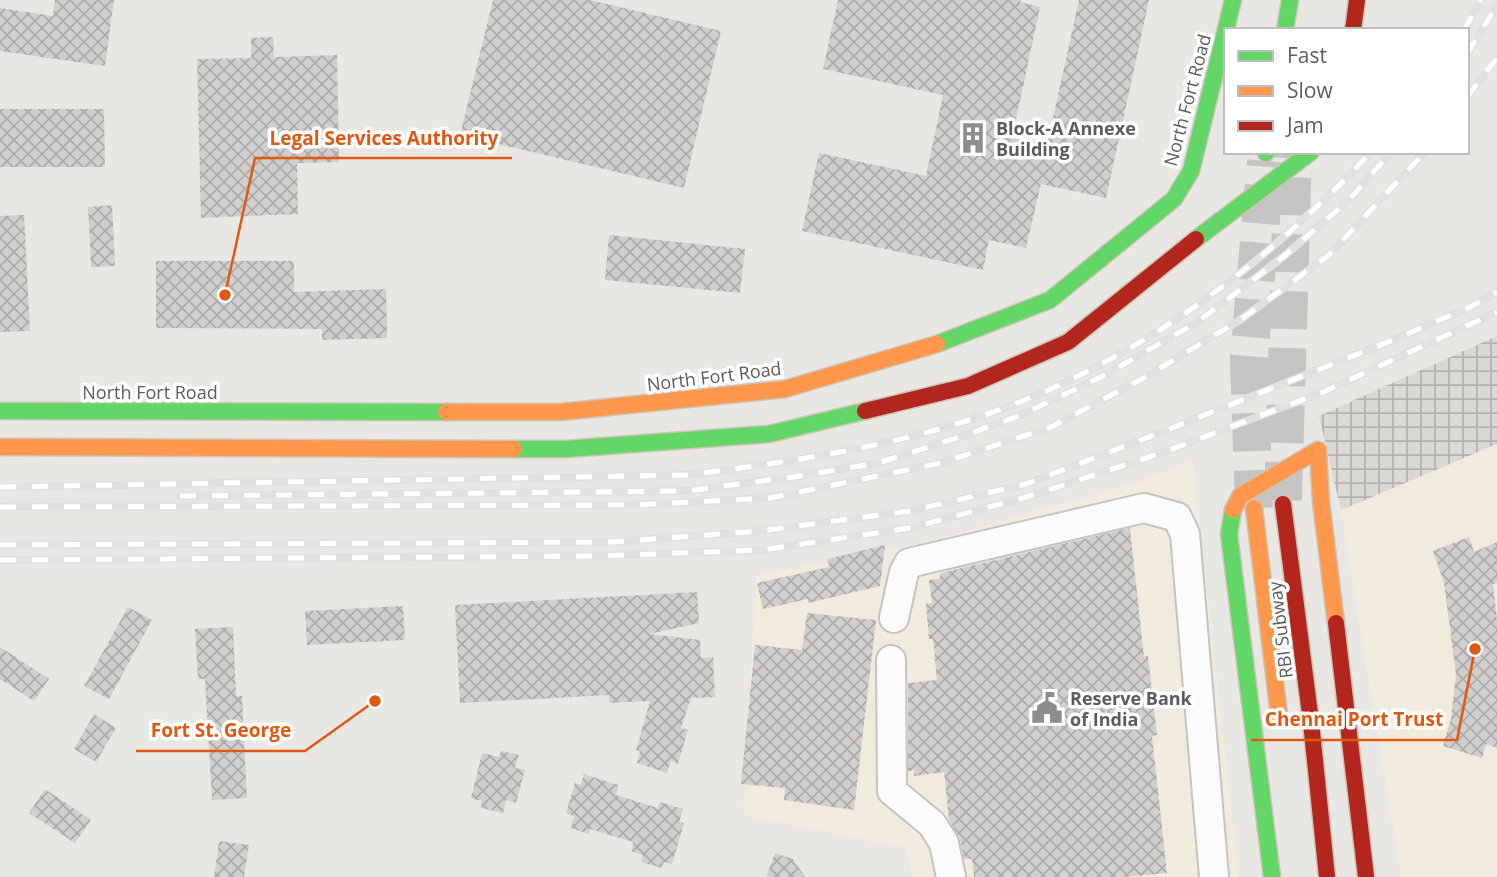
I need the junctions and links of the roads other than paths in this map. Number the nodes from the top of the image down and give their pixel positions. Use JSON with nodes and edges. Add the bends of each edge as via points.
{"nodes":[{"id":1,"x":1233,"y":0,"type":"edge"},
{"id":2,"x":1290,"y":0,"type":"edge"},
{"id":3,"x":1357,"y":0,"type":"edge"},
{"id":4,"x":1226,"y":28,"type":"edge"},
{"id":5,"x":1284,"y":28,"type":"edge"},
{"id":6,"x":1353,"y":28,"type":"edge"},
{"id":7,"x":1224,"y":37,"type":"edge"},
{"id":8,"x":1308,"y":154,"type":"edge"},
{"id":9,"x":0,"y":411,"type":"edge"},
{"id":10,"x":0,"y":447,"type":"edge"},
{"id":11,"x":1283,"y":504,"type":"tunnel mouth"},
{"id":12,"x":1254,"y":508,"type":"tunnel mouth"},
{"id":13,"x":894,"y":618,"type":"dead end"},
{"id":14,"x":891,"y":660,"type":"dead end"},
{"id":15,"x":1281,"y":729,"type":"dead end"},
{"id":16,"x":951,"y":877,"type":"edge"},
{"id":17,"x":1214,"y":877,"type":"edge"},
{"id":18,"x":1272,"y":877,"type":"edge"},
{"id":19,"x":1327,"y":877,"type":"edge"},
{"id":20,"x":1366,"y":877,"type":"edge"}],
"edges":[{"from":1,"to":4,"type":"main road","name":"North Fort Road"},
{"from":2,"to":5,"type":"main road"},
{"from":3,"to":6,"type":"main road"},
{"from":7,"to":9,"type":"main road","name":"North Fort Road","via":[[1191,171],[1178,202],[1050,300],[918,351],[786,389],[561,412]]},
{"from":8,"to":10,"type":"main road","via":[[1205,224],[1068,342],[968,386],[769,434],[565,449]]},
{"from":11,"to":19,"type":"main road","name":"RBI Subway"},
{"from":12,"to":15,"type":"main road","name":"RBI Subway"},
{"from":13,"to":17,"type":"street","via":[[909,564],[1144,508],[1177,517],[1185,534]]},
{"from":14,"to":16,"type":"street","via":[[892,791],[932,824],[944,843]]},
{"from":18,"to":20,"type":"main road","via":[[1230,519],[1240,496],[1318,450]]}]}
